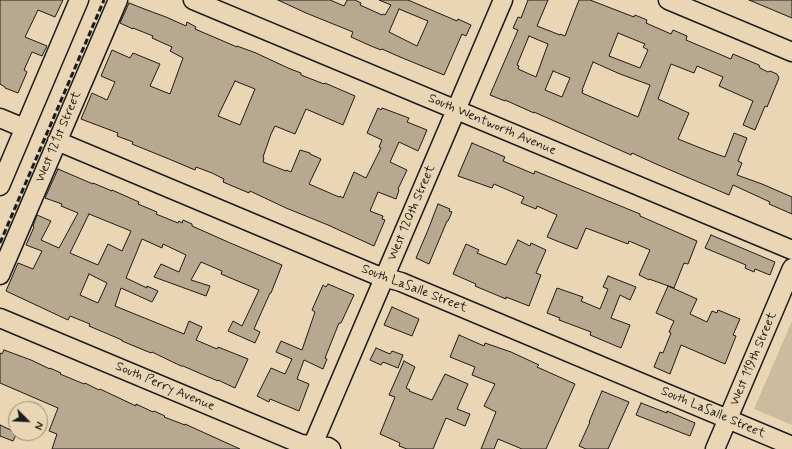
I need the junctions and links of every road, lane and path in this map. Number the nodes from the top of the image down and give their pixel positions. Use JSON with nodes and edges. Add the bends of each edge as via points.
{"nodes":[{"id":1,"x":79,"y":0,"type":"edge"},
{"id":2,"x":118,"y":0,"type":"edge"},
{"id":3,"x":193,"y":0,"type":"edge"},
{"id":4,"x":504,"y":0,"type":"edge"},
{"id":5,"x":668,"y":0,"type":"edge"},
{"id":6,"x":792,"y":52,"type":"edge"},
{"id":7,"x":456,"y":110,"type":"junction"},
{"id":8,"x":0,"y":118,"type":"edge"},
{"id":9,"x":24,"y":128,"type":"junction"},
{"id":10,"x":57,"y":142,"type":"junction"},
{"id":11,"x":0,"y":186,"type":"edge"},
{"id":12,"x":792,"y":250,"type":"edge"},
{"id":13,"x":792,"y":268,"type":"edge"},
{"id":14,"x":0,"y":275,"type":"edge"},
{"id":15,"x":385,"y":277,"type":"junction"},
{"id":16,"x":0,"y":318,"type":"edge"},
{"id":17,"x":728,"y":419,"type":"junction"},
{"id":18,"x":792,"y":446,"type":"edge"},
{"id":19,"x":312,"y":447,"type":"edge"},
{"id":20,"x":332,"y":449,"type":"edge"},
{"id":21,"x":715,"y":449,"type":"edge"}],
"edges":[{"from":1,"to":9,"type":"street"},
{"from":2,"to":10,"type":"street","name":"West 121st Street"},
{"from":3,"to":7,"type":"street","name":"South Wentworth Avenue"},
{"from":4,"to":7,"type":"street","name":"West 120th Street"},
{"from":5,"to":6,"type":"street"},
{"from":7,"to":12,"type":"street","name":"South Wentworth Avenue"},
{"from":7,"to":15,"type":"street","name":"West 120th Street"},
{"from":8,"to":9,"type":"street"},
{"from":9,"to":11,"type":"street"},
{"from":10,"to":14,"type":"street","name":"West 121st Street"},
{"from":10,"to":15,"type":"street","name":"South LaSalle Street"},
{"from":13,"to":17,"type":"street","name":"West 119th Street"},
{"from":15,"to":17,"type":"street","name":"South LaSalle Street"},
{"from":15,"to":19,"type":"street","name":"West 120th Street"},
{"from":16,"to":19,"type":"street","name":"South Perry Avenue"},
{"from":17,"to":18,"type":"street","name":"South LaSalle Street"},
{"from":17,"to":21,"type":"street","name":"West 119th Street"},
{"from":19,"to":20,"type":"street","name":"South Perry Avenue"}]}
